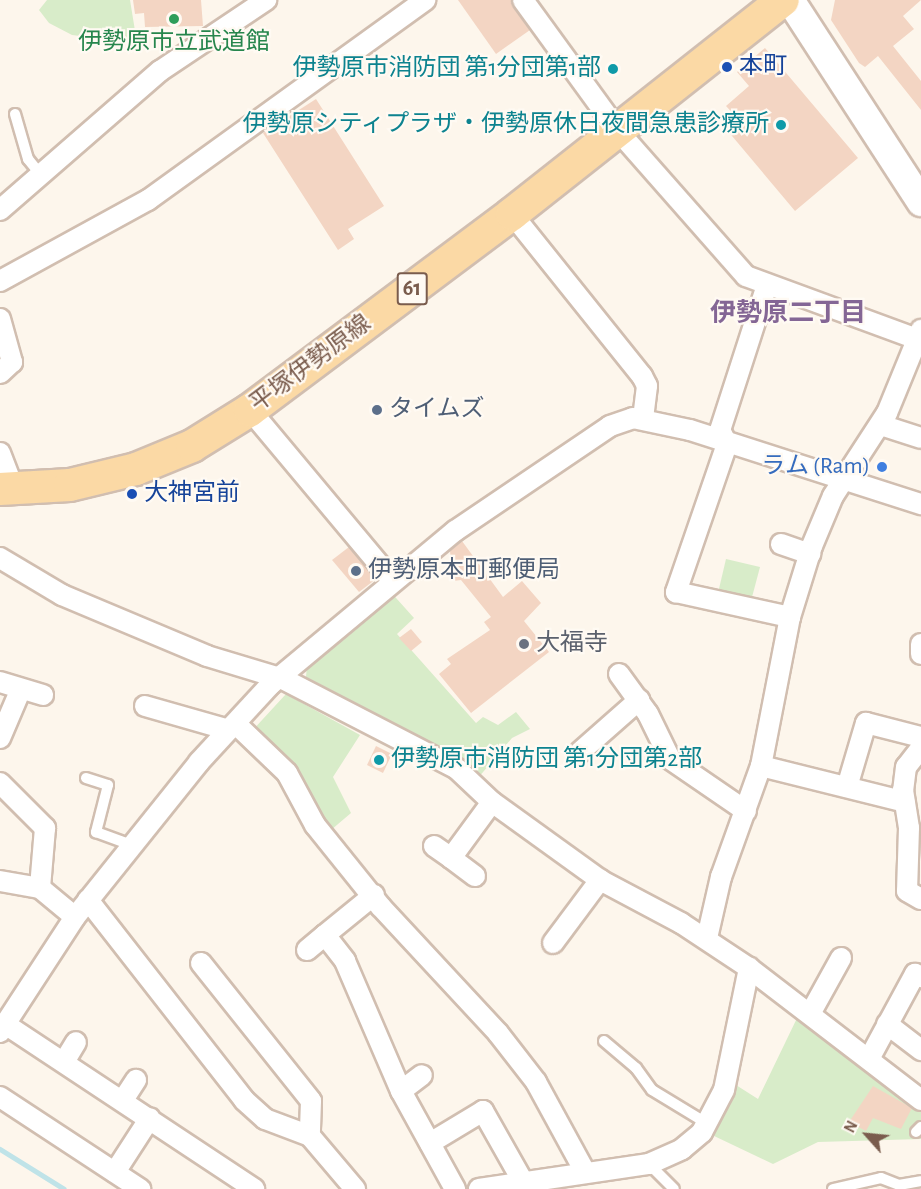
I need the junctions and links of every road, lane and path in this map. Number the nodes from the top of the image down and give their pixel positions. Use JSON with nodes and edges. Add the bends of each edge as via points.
{"nodes":[{"id":1,"x":266,"y":0,"type":"edge"},
{"id":2,"x":425,"y":0,"type":"edge"},
{"id":3,"x":523,"y":0,"type":"edge"},
{"id":4,"x":783,"y":0,"type":"edge"},
{"id":5,"x":790,"y":0,"type":"edge"},
{"id":6,"x":15,"y":114,"type":"dead end"},
{"id":7,"x":619,"y":132,"type":"junction"},
{"id":8,"x":42,"y":176,"type":"junction"},
{"id":9,"x":921,"y":202,"type":"edge"},
{"id":10,"x":0,"y":210,"type":"edge"},
{"id":11,"x":512,"y":214,"type":"junction"},
{"id":12,"x":0,"y":281,"type":"edge"},
{"id":13,"x":766,"y":288,"type":"junction"},
{"id":14,"x":0,"y":319,"type":"edge"},
{"id":15,"x":919,"y":335,"type":"edge"},
{"id":16,"x":0,"y":374,"type":"edge"},
{"id":17,"x":250,"y":410,"type":"junction"},
{"id":18,"x":643,"y":419,"type":"junction"},
{"id":19,"x":881,"y":425,"type":"junction"},
{"id":20,"x":921,"y":438,"type":"edge"},
{"id":21,"x":727,"y":444,"type":"junction"},
{"id":22,"x":0,"y":453,"type":"edge"},
{"id":23,"x":844,"y":483,"type":"junction"},
{"id":24,"x":7,"y":489,"type":"edge"},
{"id":25,"x":921,"y":504,"type":"edge"},
{"id":26,"x":781,"y":543,"type":"dead end"},
{"id":27,"x":810,"y":554,"type":"junction"},
{"id":28,"x":0,"y":558,"type":"edge"},
{"id":29,"x":393,"y":581,"type":"junction"},
{"id":30,"x":790,"y":617,"type":"junction"},
{"id":31,"x":921,"y":644,"type":"edge"},
{"id":32,"x":921,"y":654,"type":"edge"},
{"id":33,"x":619,"y":674,"type":"dead end"},
{"id":34,"x":283,"y":679,"type":"junction"},
{"id":35,"x":0,"y":682,"type":"edge"},
{"id":36,"x":20,"y":691,"type":"junction"},
{"id":37,"x":43,"y":695,"type":"dead end"},
{"id":38,"x":639,"y":700,"type":"junction"},
{"id":39,"x":145,"y":706,"type":"dead end"},
{"id":40,"x":233,"y":728,"type":"junction"},
{"id":41,"x":921,"y":737,"type":"edge"},
{"id":42,"x":0,"y":738,"type":"edge"},
{"id":43,"x":921,"y":748,"type":"edge"},
{"id":44,"x":580,"y":752,"type":"dead end"},
{"id":45,"x":761,"y":766,"type":"junction"},
{"id":46,"x":86,"y":777,"type":"dead end"},
{"id":47,"x":0,"y":783,"type":"edge"},
{"id":48,"x":847,"y":787,"type":"junction"},
{"id":49,"x":492,"y":802,"type":"junction"},
{"id":50,"x":904,"y":802,"type":"junction"},
{"id":51,"x":747,"y":811,"type":"junction"},
{"id":52,"x":134,"y":846,"type":"junction"},
{"id":53,"x":434,"y":846,"type":"dead end"},
{"id":54,"x":451,"y":858,"type":"junction"},
{"id":55,"x":475,"y":876,"type":"dead end"},
{"id":56,"x":600,"y":880,"type":"junction"},
{"id":57,"x":0,"y":881,"type":"edge"},
{"id":58,"x":40,"y":888,"type":"junction"},
{"id":59,"x":374,"y":895,"type":"junction"},
{"id":60,"x":921,"y":898,"type":"edge"},
{"id":61,"x":88,"y":900,"type":"junction"},
{"id":62,"x":75,"y":917,"type":"junction"},
{"id":63,"x":325,"y":935,"type":"junction"},
{"id":64,"x":707,"y":938,"type":"junction"},
{"id":65,"x":553,"y":943,"type":"dead end"},
{"id":66,"x":307,"y":950,"type":"dead end"},
{"id":67,"x":841,"y":958,"type":"dead end"},
{"id":68,"x":201,"y":963,"type":"dead end"},
{"id":69,"x":749,"y":968,"type":"junction"},
{"id":70,"x":921,"y":977,"type":"edge"},
{"id":71,"x":810,"y":1014,"type":"junction"},
{"id":72,"x":887,"y":1024,"type":"junction"},
{"id":73,"x":3,"y":1028,"type":"edge"},
{"id":74,"x":604,"y":1041,"type":"dead end"},
{"id":75,"x":76,"y":1042,"type":"dead end"},
{"id":76,"x":921,"y":1050,"type":"edge"},
{"id":77,"x":869,"y":1059,"type":"junction"},
{"id":78,"x":64,"y":1062,"type":"junction"},
{"id":79,"x":422,"y":1075,"type":"dead end"},
{"id":80,"x":135,"y":1080,"type":"dead end"},
{"id":81,"x":401,"y":1091,"type":"junction"},
{"id":82,"x":0,"y":1097,"type":"edge"},
{"id":83,"x":123,"y":1100,"type":"junction"},
{"id":84,"x":921,"y":1100,"type":"edge"},
{"id":85,"x":150,"y":1118,"type":"junction"},
{"id":86,"x":708,"y":1124,"type":"junction"},
{"id":87,"x":310,"y":1136,"type":"junction"},
{"id":88,"x":430,"y":1143,"type":"junction"},
{"id":89,"x":649,"y":1164,"type":"junction"},
{"id":90,"x":115,"y":1172,"type":"junction"},
{"id":91,"x":585,"y":1172,"type":"junction"},
{"id":92,"x":522,"y":1180,"type":"junction"},
{"id":93,"x":567,"y":1181,"type":"edge"},
{"id":94,"x":921,"y":1181,"type":"edge"},
{"id":95,"x":898,"y":1187,"type":"edge"},
{"id":96,"x":140,"y":1189,"type":"edge"},
{"id":97,"x":254,"y":1189,"type":"edge"},
{"id":98,"x":355,"y":1189,"type":"edge"},
{"id":99,"x":455,"y":1189,"type":"edge"},
{"id":100,"x":479,"y":1189,"type":"edge"},
{"id":101,"x":675,"y":1189,"type":"edge"},
{"id":102,"x":833,"y":1189,"type":"edge"}],
"edges":[{"from":1,"to":8,"type":"street","via":[[160,71]]},
{"from":2,"to":12,"type":"street","via":[[148,200]]},
{"from":3,"to":7,"type":"street"},
{"from":4,"to":7,"type":"main road","name":"平塚伊勢原線","number":"61"},
{"from":5,"to":9,"type":"street"},
{"from":6,"to":8,"type":"lane","via":[[28,159]]},
{"from":7,"to":11,"type":"main road","name":"平塚伊勢原線","number":"61"},
{"from":7,"to":13,"type":"street","via":[[727,258]]},
{"from":8,"to":10,"type":"street"},
{"from":11,"to":17,"type":"main road","name":"平塚伊勢原線","number":"61"},
{"from":11,"to":18,"type":"street","via":[[642,376],[647,386]]},
{"from":13,"to":15,"type":"street"},
{"from":13,"to":21,"type":"street","via":[[720,430]]},
{"from":14,"to":16,"type":"street","via":[[12,362]]},
{"from":15,"to":19,"type":"street"},
{"from":17,"to":24,"type":"main road","name":"平塚伊勢原線","number":"61","via":[[192,446],[136,469],[70,485]]},
{"from":17,"to":29,"type":"street"},
{"from":18,"to":21,"type":"street"},
{"from":18,"to":29,"type":"street","via":[[623,420],[592,438]]},
{"from":19,"to":20,"type":"street"},
{"from":19,"to":23,"type":"street"},
{"from":21,"to":23,"type":"street"},
{"from":21,"to":30,"type":"street","via":[[676,592]]},
{"from":22,"to":24,"type":"street"},
{"from":23,"to":25,"type":"street"},
{"from":23,"to":27,"type":"street","via":[[832,496]]},
{"from":26,"to":27,"type":"street"},
{"from":27,"to":30,"type":"street"},
{"from":28,"to":34,"type":"street","via":[[83,604],[207,656]]},
{"from":29,"to":34,"type":"street"},
{"from":30,"to":45,"type":"street"},
{"from":31,"to":32,"type":"street"},
{"from":33,"to":38,"type":"street"},
{"from":34,"to":40,"type":"street","via":[[270,685]]},
{"from":34,"to":49,"type":"street","via":[[457,769]]},
{"from":35,"to":36,"type":"street"},
{"from":36,"to":37,"type":"street"},
{"from":36,"to":42,"type":"street"},
{"from":38,"to":44,"type":"street"},
{"from":38,"to":51,"type":"street","via":[[670,759]]},
{"from":39,"to":40,"type":"street"},
{"from":40,"to":52,"type":"street"},
{"from":40,"to":59,"type":"street","via":[[287,773],[315,825]]},
{"from":41,"to":48,"type":"street","via":[[866,723]]},
{"from":43,"to":50,"type":"street","via":[[906,768]]},
{"from":45,"to":48,"type":"street"},
{"from":45,"to":51,"type":"street"},
{"from":46,"to":52,"type":"lane","via":[[108,786],[96,832]]},
{"from":47,"to":58,"type":"street","via":[[45,828]]},
{"from":48,"to":50,"type":"street"},
{"from":49,"to":54,"type":"street"},
{"from":49,"to":56,"type":"street"},
{"from":50,"to":60,"type":"street","via":[[907,891]]},
{"from":51,"to":64,"type":"street","via":[[721,877]]},
{"from":52,"to":61,"type":"street"},
{"from":53,"to":54,"type":"street"},
{"from":54,"to":55,"type":"street"},
{"from":56,"to":64,"type":"street"},
{"from":56,"to":65,"type":"street"},
{"from":57,"to":58,"type":"street"},
{"from":58,"to":62,"type":"street"},
{"from":59,"to":63,"type":"street"},
{"from":59,"to":91,"type":"street","via":[[536,1082]]},
{"from":61,"to":62,"type":"street"},
{"from":61,"to":87,"type":"street","via":[[244,1100],[265,1119]]},
{"from":62,"to":73,"type":"street"},
{"from":63,"to":66,"type":"street"},
{"from":63,"to":81,"type":"street","via":[[360,990]]},
{"from":64,"to":69,"type":"street"},
{"from":67,"to":71,"type":"street"},
{"from":68,"to":87,"type":"street","via":[[311,1101]]},
{"from":69,"to":71,"type":"street"},
{"from":69,"to":86,"type":"street","via":[[735,1055]]},
{"from":70,"to":72,"type":"street","via":[[915,974]]},
{"from":71,"to":77,"type":"street"},
{"from":72,"to":76,"type":"street"},
{"from":72,"to":77,"type":"street"},
{"from":73,"to":78,"type":"street"},
{"from":74,"to":86,"type":"lane","via":[[636,1068],[652,1090]]},
{"from":75,"to":78,"type":"street"},
{"from":77,"to":84,"type":"street"},
{"from":78,"to":83,"type":"street"},
{"from":79,"to":81,"type":"street"},
{"from":80,"to":83,"type":"street"},
{"from":81,"to":88,"type":"street"},
{"from":82,"to":90,"type":"street"},
{"from":83,"to":85,"type":"street"},
{"from":85,"to":90,"type":"street"},
{"from":85,"to":97,"type":"street"},
{"from":86,"to":89,"type":"street","via":[[682,1149]]},
{"from":87,"to":98,"type":"street"},
{"from":88,"to":92,"type":"street","via":[[483,1112]]},
{"from":88,"to":99,"type":"street"},
{"from":89,"to":91,"type":"street"},
{"from":89,"to":101,"type":"lane"},
{"from":90,"to":96,"type":"street"},
{"from":91,"to":93,"type":"street"},
{"from":92,"to":93,"type":"street"},
{"from":92,"to":100,"type":"street"},
{"from":94,"to":95,"type":"lane"},
{"from":95,"to":102,"type":"lane","via":[[881,1178]]}]}
